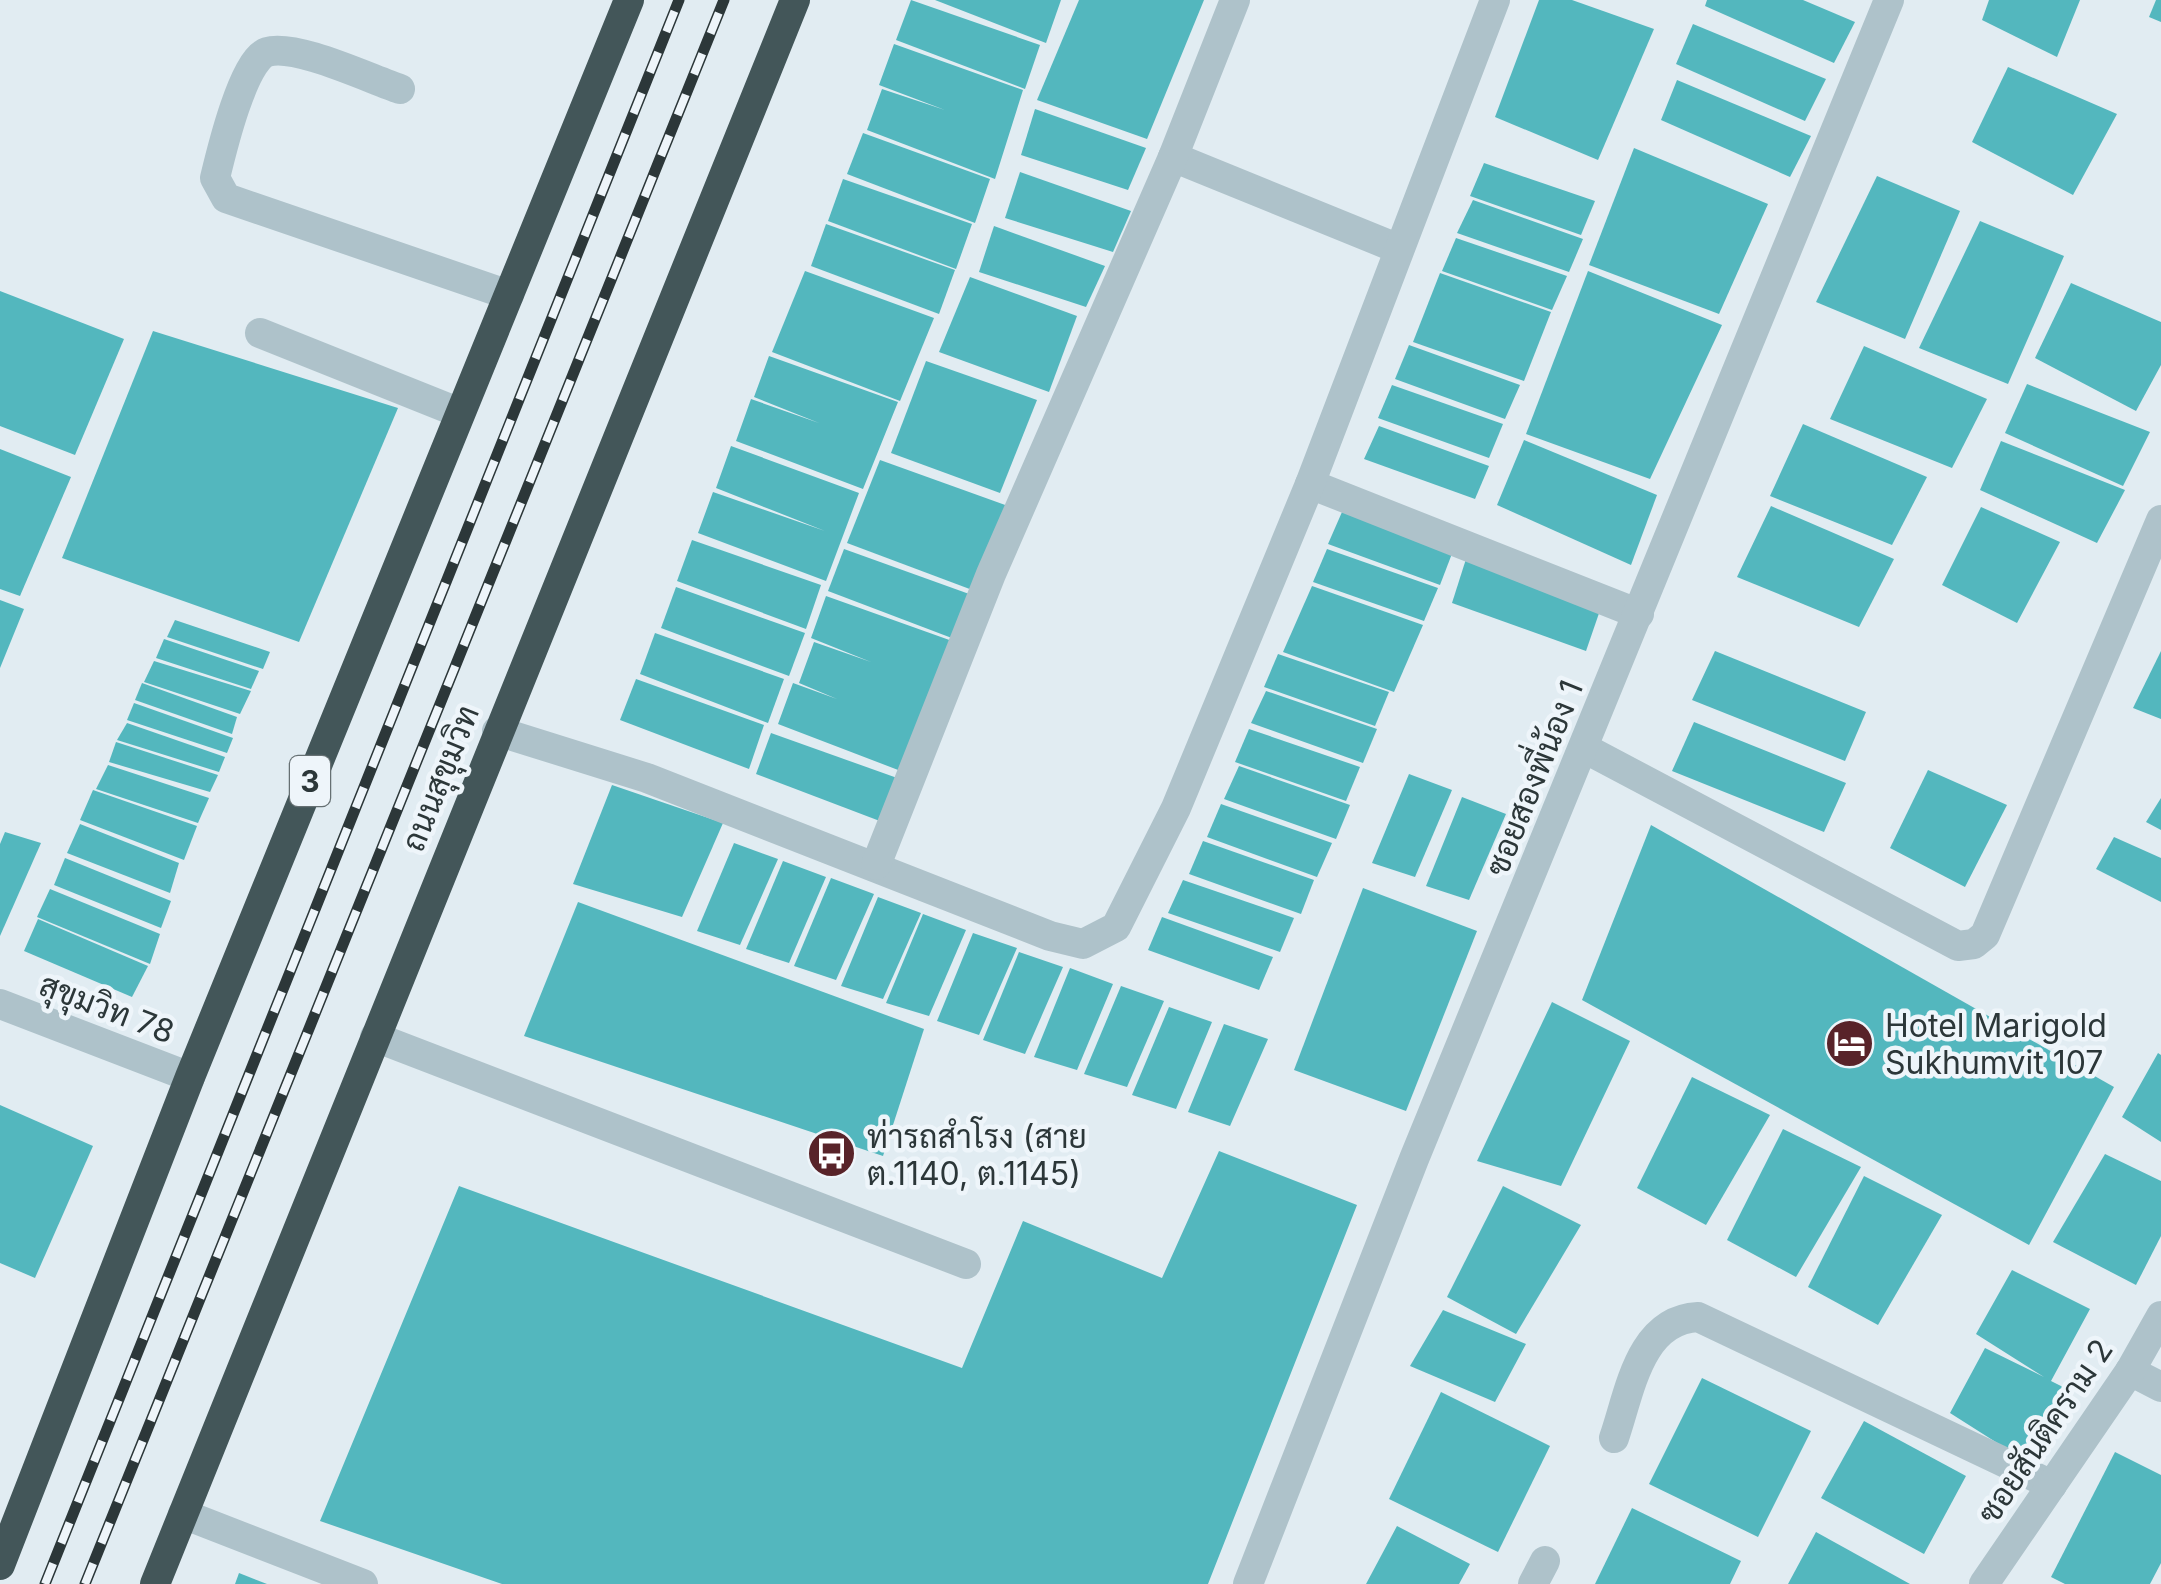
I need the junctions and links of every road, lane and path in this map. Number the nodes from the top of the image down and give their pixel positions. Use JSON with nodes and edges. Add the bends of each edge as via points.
{"nodes":[{"id":1,"x":630,"y":0,"type":"edge"},
{"id":2,"x":795,"y":0,"type":"edge"},
{"id":3,"x":1234,"y":0,"type":"edge"},
{"id":4,"x":1495,"y":0,"type":"edge"},
{"id":5,"x":1889,"y":0,"type":"edge"},
{"id":6,"x":400,"y":89,"type":"dead end"},
{"id":7,"x":1173,"y":157,"type":"junction"},
{"id":8,"x":1399,"y":249,"type":"junction"},
{"id":9,"x":509,"y":294,"type":"junction"},
{"id":10,"x":260,"y":333,"type":"dead end"},
{"id":11,"x":460,"y":413,"type":"junction"},
{"id":12,"x":1310,"y":484,"type":"junction"},
{"id":13,"x":2161,"y":520,"type":"edge"},
{"id":14,"x":1639,"y":614,"type":"junction"},
{"id":15,"x":497,"y":731,"type":"junction"},
{"id":16,"x":1584,"y":748,"type":"junction"},
{"id":17,"x":876,"y":866,"type":"junction"},
{"id":18,"x":0,"y":1004,"type":"edge"},
{"id":19,"x":375,"y":1038,"type":"junction"},
{"id":20,"x":190,"y":1077,"type":"junction"},
{"id":21,"x":966,"y":1264,"type":"dead end"},
{"id":22,"x":2161,"y":1316,"type":"edge"},
{"id":23,"x":2130,"y":1371,"type":"junction"},
{"id":24,"x":2161,"y":1388,"type":"edge"},
{"id":25,"x":1614,"y":1438,"type":"dead end"},
{"id":26,"x":2052,"y":1486,"type":"junction"},
{"id":27,"x":183,"y":1514,"type":"junction"},
{"id":28,"x":0,"y":1564,"type":"edge"},
{"id":29,"x":155,"y":1584,"type":"edge"},
{"id":30,"x":363,"y":1584,"type":"edge"},
{"id":31,"x":1248,"y":1584,"type":"edge"},
{"id":32,"x":1984,"y":1584,"type":"edge"}],
"edges":[{"from":1,"to":9,"type":"highway","number":"3"},
{"from":2,"to":15,"type":"highway","name":"ถนนสุขุมวิท"},
{"from":3,"to":7,"type":"street"},
{"from":4,"to":8,"type":"street"},
{"from":5,"to":14,"type":"street","name":"ซอยสองพี่น้อง 1"},
{"from":6,"to":9,"type":"street","via":[[292,51],[268,51],[255,59],[215,178],[226,198]]},
{"from":7,"to":8,"type":"street"},
{"from":7,"to":17,"type":"street","via":[[991,574]]},
{"from":8,"to":12,"type":"street"},
{"from":9,"to":11,"type":"highway","number":"3"},
{"from":10,"to":11,"type":"street"},
{"from":11,"to":20,"type":"highway","number":"3"},
{"from":12,"to":14,"type":"street"},
{"from":12,"to":17,"type":"street","via":[[1176,808],[1116,927],[1084,944],[1066,940]]},
{"from":13,"to":16,"type":"street","via":[[1985,935],[1974,944],[1958,946]]},
{"from":14,"to":16,"type":"street","name":"ซอยสองพี่น้อง 1"},
{"from":15,"to":17,"type":"street","via":[[647,778]]},
{"from":15,"to":19,"type":"highway","name":"ถนนสุขุมวิท"},
{"from":16,"to":31,"type":"street","name":"ซอยสองพี่น้อง 1"},
{"from":18,"to":20,"type":"street","name":"สุขุมวิท 78"},
{"from":19,"to":21,"type":"street"},
{"from":19,"to":27,"type":"highway","name":"ถนนสุขุมวิท"},
{"from":20,"to":28,"type":"highway","number":"3"},
{"from":22,"to":23,"type":"street","name":"ซอยสันติคราม 2"},
{"from":23,"to":24,"type":"street"},
{"from":23,"to":26,"type":"street","name":"ซอยสันติคราม 2"},
{"from":25,"to":26,"type":"street","via":[[1648,1340],[1679,1318],[1698,1317]]},
{"from":26,"to":32,"type":"street","name":"ซอยสันติคราม 2"},
{"from":27,"to":29,"type":"highway","name":"ถนนสุขุมวิท"},
{"from":27,"to":30,"type":"street"}]}
